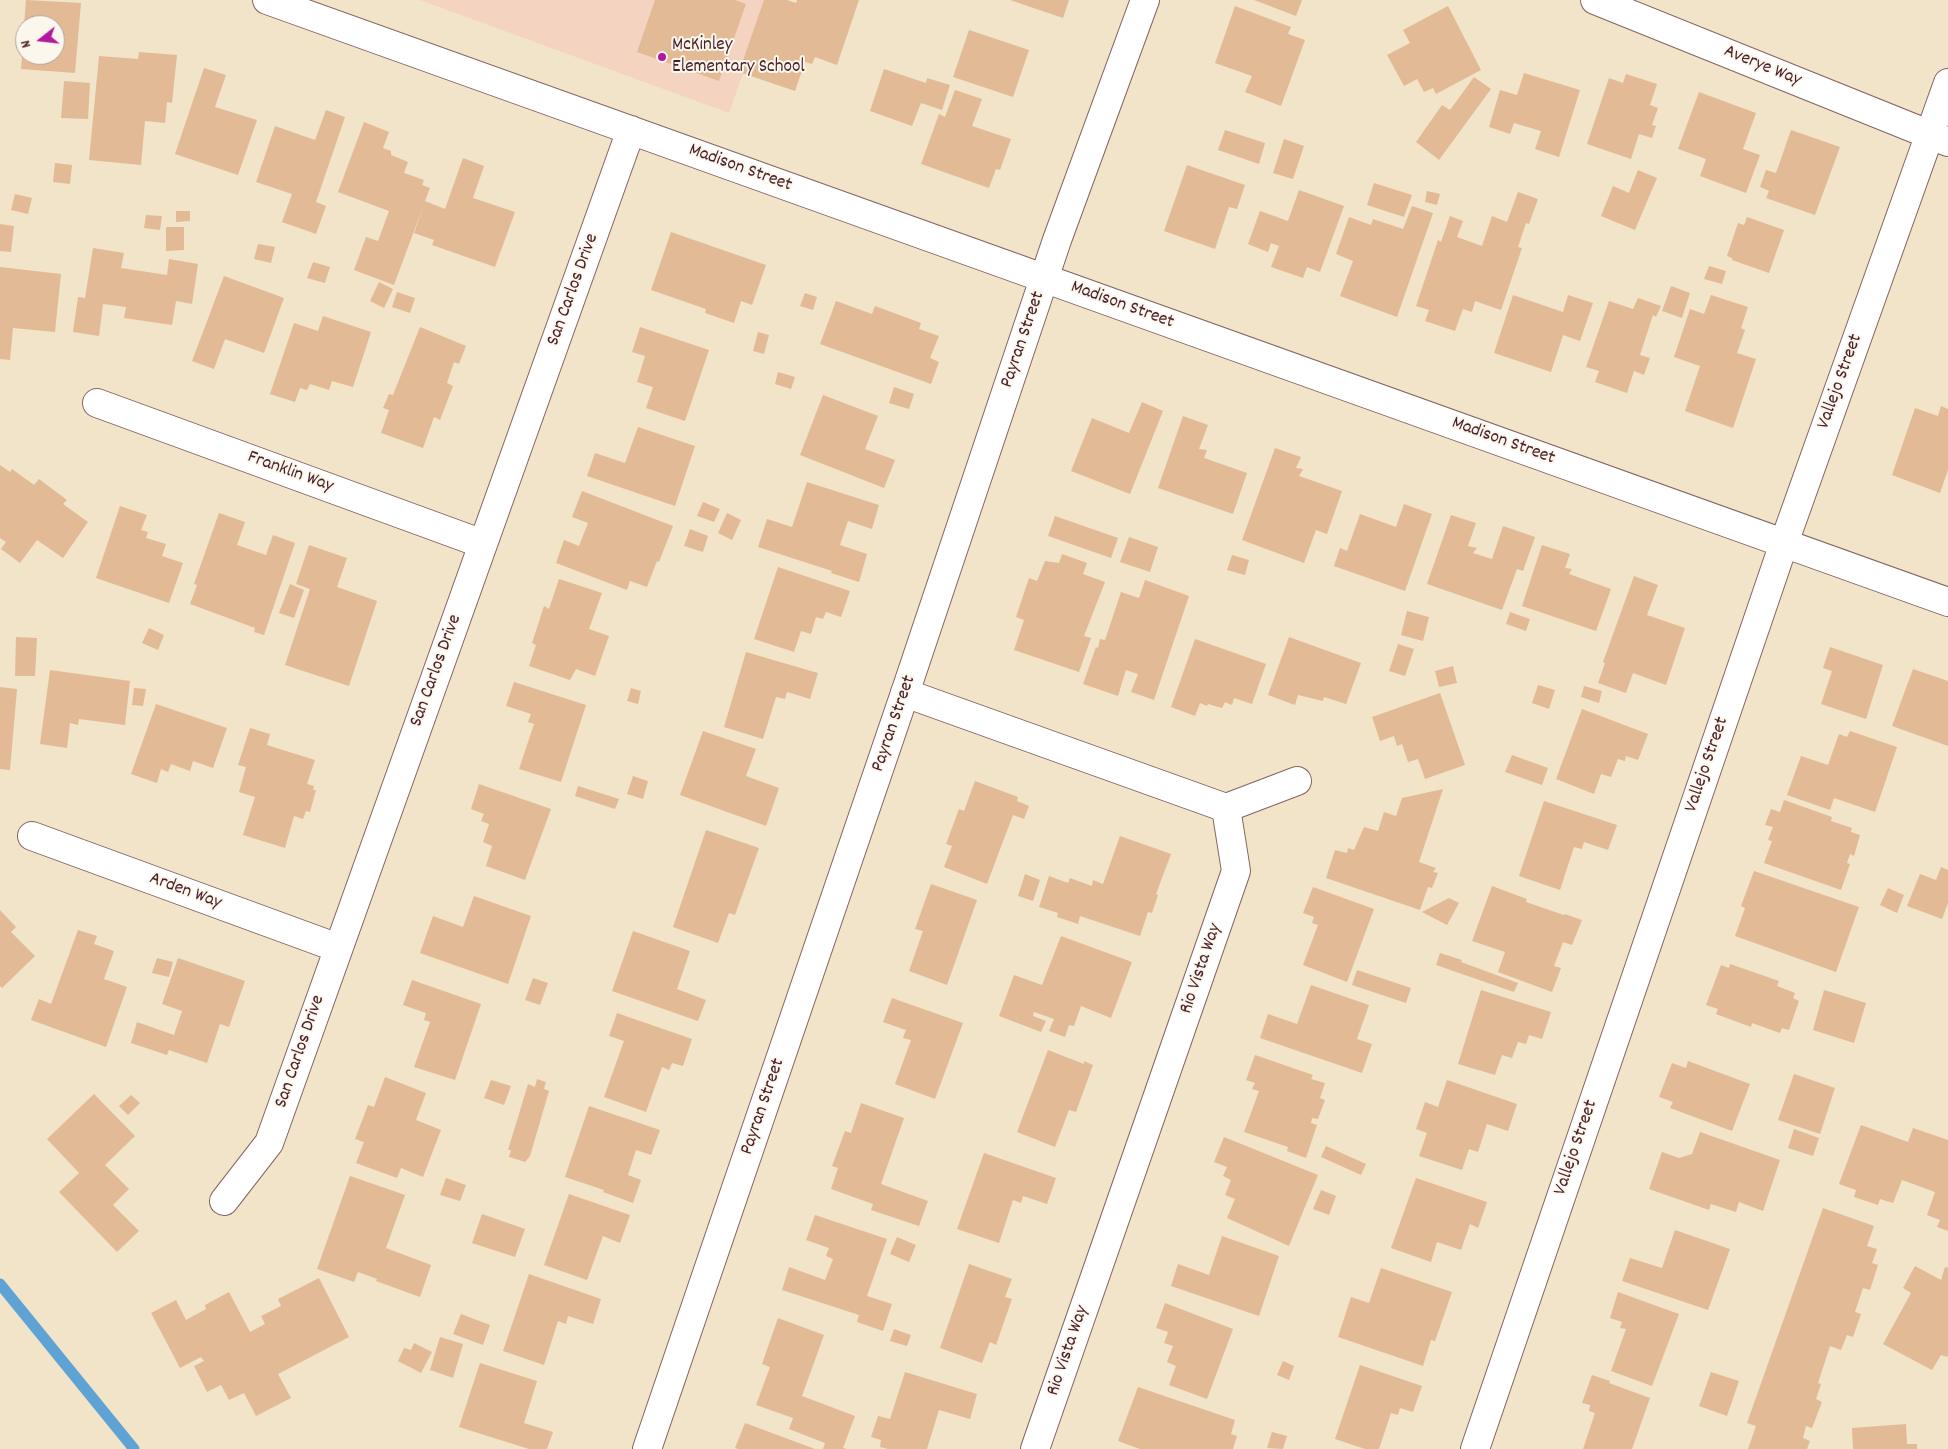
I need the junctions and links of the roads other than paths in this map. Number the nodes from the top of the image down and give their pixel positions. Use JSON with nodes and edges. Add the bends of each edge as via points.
{"nodes":[{"id":1,"x":267,"y":0,"type":"edge"},
{"id":2,"x":1145,"y":0,"type":"edge"},
{"id":3,"x":1595,"y":0,"type":"edge"},
{"id":4,"x":1948,"y":83,"type":"edge"},
{"id":5,"x":631,"y":130,"type":"junction"},
{"id":6,"x":1939,"y":139,"type":"edge"},
{"id":7,"x":1045,"y":278,"type":"junction"},
{"id":8,"x":97,"y":403,"type":"dead end"},
{"id":9,"x":1784,"y":543,"type":"junction"},
{"id":10,"x":483,"y":544,"type":"junction"},
{"id":11,"x":1948,"y":602,"type":"edge"},
{"id":12,"x":905,"y":693,"type":"junction"},
{"id":13,"x":1297,"y":781,"type":"dead end"},
{"id":14,"x":1226,"y":808,"type":"junction"},
{"id":15,"x":32,"y":836,"type":"dead end"},
{"id":16,"x":338,"y":948,"type":"junction"},
{"id":17,"x":224,"y":1201,"type":"dead end"},
{"id":18,"x":647,"y":1449,"type":"edge"},
{"id":19,"x":1035,"y":1449,"type":"edge"},
{"id":20,"x":1475,"y":1449,"type":"edge"}],
"edges":[{"from":1,"to":5,"type":"street","name":"Madison Street"},
{"from":2,"to":7,"type":"street","name":"Payran Street"},
{"from":3,"to":6,"type":"street","name":"Averye Way"},
{"from":4,"to":6,"type":"street","name":"Vallejo Street"},
{"from":5,"to":7,"type":"street","name":"Madison Street"},
{"from":5,"to":10,"type":"street","name":"San Carlos Drive"},
{"from":6,"to":9,"type":"street","name":"Vallejo Street"},
{"from":7,"to":9,"type":"street","name":"Madison Street"},
{"from":7,"to":12,"type":"street","name":"Payran Street"},
{"from":8,"to":10,"type":"street","name":"Franklin Way"},
{"from":9,"to":11,"type":"street","name":"Madison Street"},
{"from":9,"to":20,"type":"street","name":"Vallejo Street"},
{"from":10,"to":16,"type":"street","name":"San Carlos Drive"},
{"from":12,"to":14,"type":"street"},
{"from":12,"to":18,"type":"street","name":"Payran Street"},
{"from":13,"to":14,"type":"street"},
{"from":14,"to":19,"type":"street","name":"Rio Vista Way","via":[[1236,871]]},
{"from":15,"to":16,"type":"street","name":"Arden Way"},
{"from":16,"to":17,"type":"street","name":"San Carlos Drive","via":[[269,1143]]}]}
